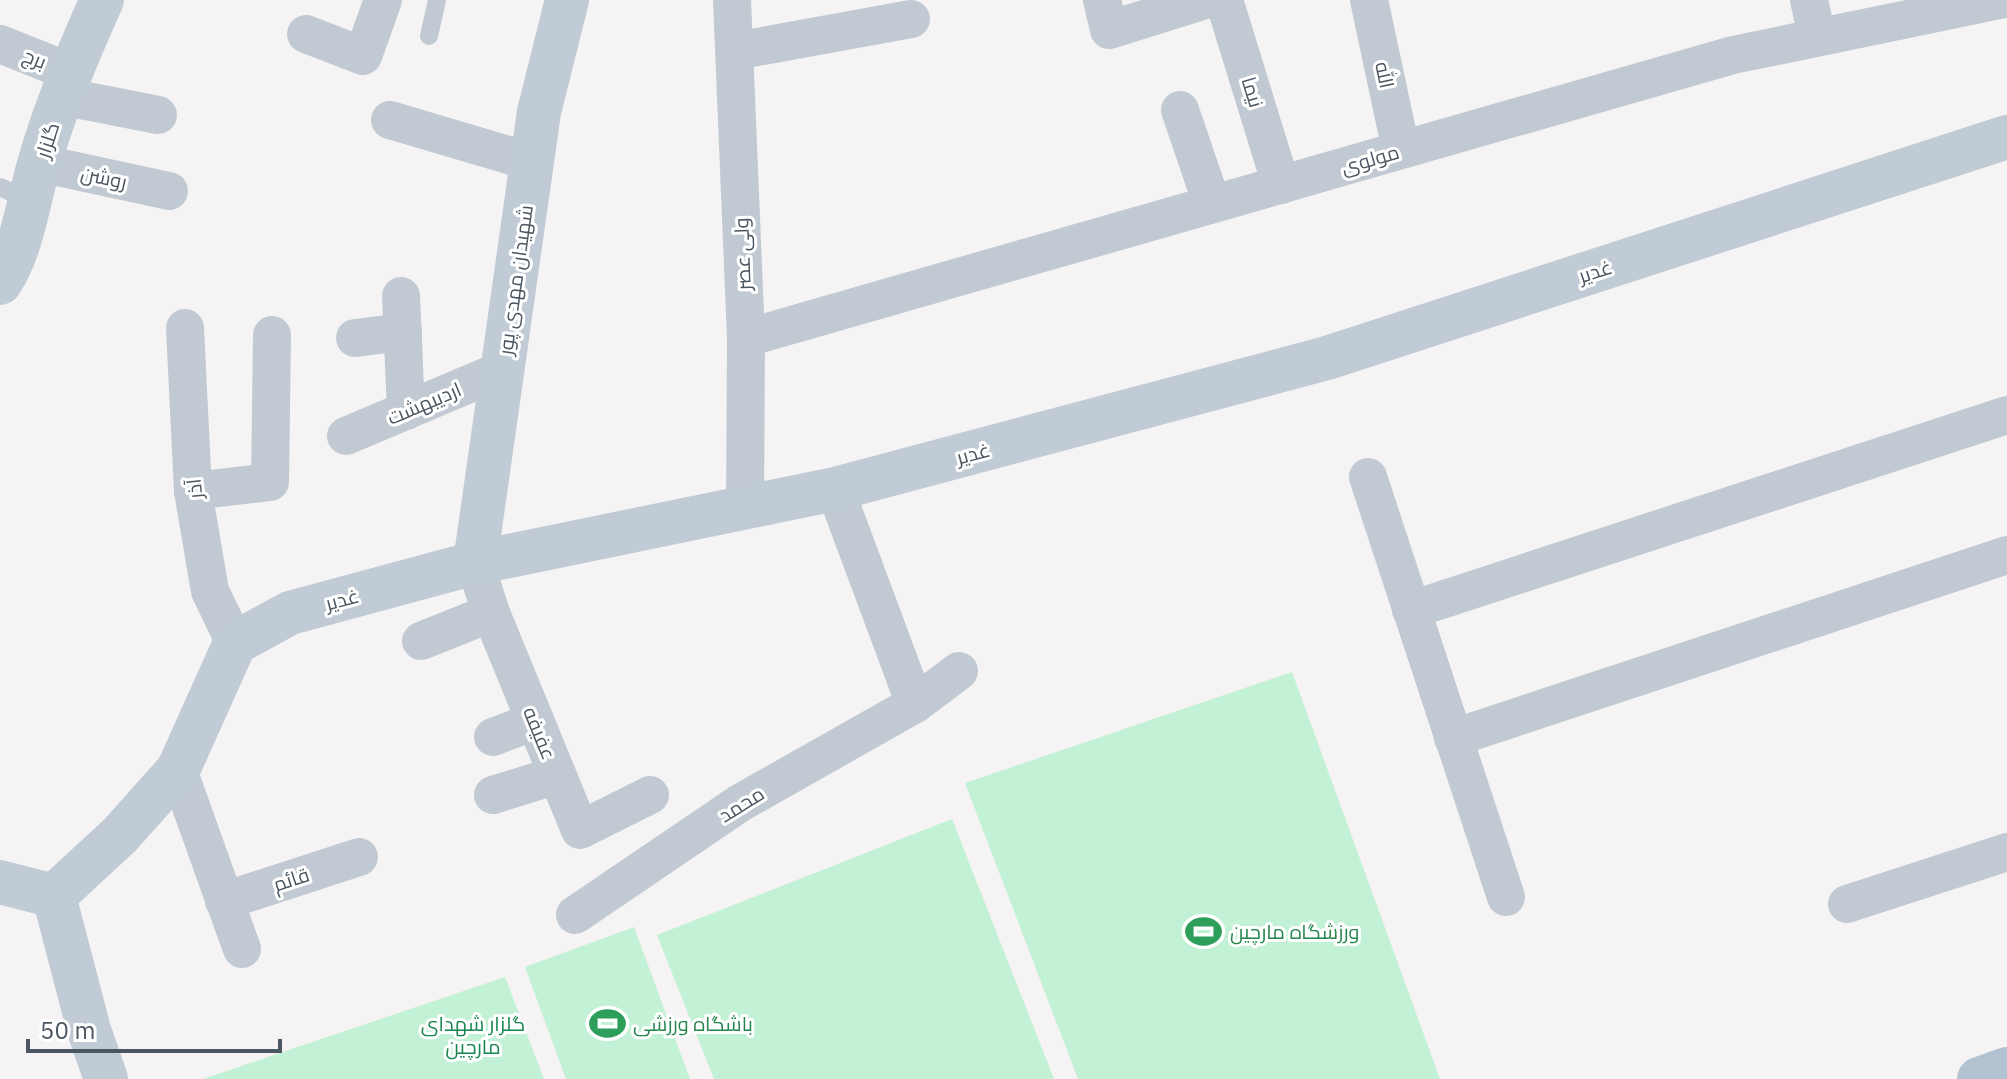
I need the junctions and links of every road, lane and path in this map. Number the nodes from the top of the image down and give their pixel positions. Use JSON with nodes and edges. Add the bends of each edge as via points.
{"nodes":[{"id":1,"x":102,"y":0,"type":"edge"},
{"id":2,"x":383,"y":0,"type":"edge"},
{"id":3,"x":437,"y":0,"type":"edge"},
{"id":4,"x":567,"y":0,"type":"edge"},
{"id":5,"x":732,"y":0,"type":"edge"},
{"id":6,"x":1102,"y":0,"type":"edge"},
{"id":7,"x":1205,"y":0,"type":"edge"},
{"id":8,"x":1224,"y":0,"type":"edge"},
{"id":9,"x":1369,"y":0,"type":"edge"},
{"id":10,"x":1809,"y":0,"type":"edge"},
{"id":11,"x":2000,"y":0,"type":"edge"},
{"id":12,"x":911,"y":19,"type":"dead end"},
{"id":13,"x":306,"y":34,"type":"dead end"},
{"id":14,"x":429,"y":36,"type":"dead end"},
{"id":15,"x":1817,"y":37,"type":"junction"},
{"id":16,"x":0,"y":44,"type":"edge"},
{"id":17,"x":735,"y":51,"type":"junction"},
{"id":18,"x":65,"y":84,"type":"junction"},
{"id":19,"x":1180,"y":110,"type":"dead end"},
{"id":20,"x":158,"y":115,"type":"dead end"},
{"id":21,"x":390,"y":120,"type":"dead end"},
{"id":22,"x":2007,"y":137,"type":"edge"},
{"id":23,"x":1401,"y":150,"type":"junction"},
{"id":24,"x":532,"y":162,"type":"junction"},
{"id":25,"x":23,"y":184,"type":"edge"},
{"id":26,"x":1281,"y":185,"type":"junction"},
{"id":27,"x":169,"y":191,"type":"dead end"},
{"id":28,"x":1212,"y":204,"type":"junction"},
{"id":29,"x":0,"y":283,"type":"edge"},
{"id":30,"x":185,"y":328,"type":"dead end"},
{"id":31,"x":272,"y":335,"type":"dead end"},
{"id":32,"x":355,"y":338,"type":"dead end"},
{"id":33,"x":746,"y":338,"type":"junction"},
{"id":34,"x":502,"y":370,"type":"junction"},
{"id":35,"x":406,"y":411,"type":"junction"},
{"id":36,"x":2007,"y":415,"type":"edge"},
{"id":37,"x":346,"y":436,"type":"dead end"},
{"id":38,"x":1368,"y":477,"type":"dead end"},
{"id":39,"x":835,"y":489,"type":"junction"},
{"id":40,"x":193,"y":491,"type":"junction"},
{"id":41,"x":745,"y":508,"type":"junction"},
{"id":42,"x":2007,"y":555,"type":"edge"},
{"id":43,"x":475,"y":563,"type":"junction"},
{"id":44,"x":1411,"y":610,"type":"junction"},
{"id":45,"x":491,"y":613,"type":"junction"},
{"id":46,"x":421,"y":641,"type":"dead end"},
{"id":47,"x":235,"y":643,"type":"junction"},
{"id":48,"x":959,"y":671,"type":"dead end"},
{"id":49,"x":915,"y":704,"type":"junction"},
{"id":50,"x":535,"y":721,"type":"junction"},
{"id":51,"x":493,"y":737,"type":"dead end"},
{"id":52,"x":1453,"y":738,"type":"junction"},
{"id":53,"x":178,"y":770,"type":"junction"},
{"id":54,"x":557,"y":775,"type":"junction"},
{"id":55,"x":493,"y":795,"type":"dead end"},
{"id":56,"x":650,"y":795,"type":"dead end"},
{"id":57,"x":2007,"y":852,"type":"edge"},
{"id":58,"x":359,"y":857,"type":"dead end"},
{"id":59,"x":0,"y":882,"type":"edge"},
{"id":60,"x":54,"y":896,"type":"junction"},
{"id":61,"x":1506,"y":897,"type":"dead end"},
{"id":62,"x":224,"y":901,"type":"junction"},
{"id":63,"x":1847,"y":904,"type":"dead end"},
{"id":64,"x":575,"y":915,"type":"dead end"},
{"id":65,"x":242,"y":949,"type":"dead end"},
{"id":66,"x":2007,"y":1069,"type":"edge"},
{"id":67,"x":106,"y":1079,"type":"edge"},
{"id":68,"x":1979,"y":1079,"type":"edge"}],
"edges":[{"from":1,"to":18,"type":"street","name":"گلزار"},
{"from":2,"to":13,"type":"street","via":[[363,56]]},
{"from":3,"to":14,"type":"lane"},
{"from":4,"to":24,"type":"street","name":"شهیدان مهدی پور"},
{"from":5,"to":17,"type":"street","name":"ولی عصر"},
{"from":6,"to":7,"type":"street","via":[[1109,30]]},
{"from":8,"to":26,"type":"street","name":"نیما"},
{"from":9,"to":23,"type":"street","name":"الله"},
{"from":10,"to":15,"type":"street"},
{"from":11,"to":15,"type":"street","name":"مولوی"},
{"from":12,"to":17,"type":"street"},
{"from":15,"to":23,"type":"street","name":"مولوی","via":[[1733,55]]},
{"from":16,"to":18,"type":"street","name":"برج"},
{"from":17,"to":33,"type":"street","name":"ولی عصر"},
{"from":18,"to":20,"type":"street","name":"برج"},
{"from":18,"to":25,"type":"street","name":"گلزار"},
{"from":19,"to":28,"type":"street"},
{"from":21,"to":24,"type":"street"},
{"from":22,"to":39,"type":"street","name":"غدیر","via":[[1327,358]]},
{"from":23,"to":26,"type":"street","name":"مولوی"},
{"from":24,"to":34,"type":"street","name":"شهیدان مهدی پور"},
{"from":25,"to":27,"type":"street","name":"روشن"},
{"from":25,"to":29,"type":"street","name":"گلزار","via":[[9,270]]},
{"from":26,"to":28,"type":"street","name":"مولوی"},
{"from":28,"to":33,"type":"street","name":"مولوی"},
{"from":30,"to":40,"type":"street","name":"آذر"},
{"from":31,"to":40,"type":"street","via":[[270,482]]},
{"from":32,"to":35,"type":"street","via":[[402,314]]},
{"from":33,"to":41,"type":"street","name":"ولی عصر"},
{"from":34,"to":35,"type":"street","name":"اردیبهشت"},
{"from":34,"to":43,"type":"street","name":"شهیدان مهدی پور"},
{"from":35,"to":37,"type":"street","name":"اردیبهشت"},
{"from":36,"to":44,"type":"street"},
{"from":38,"to":44,"type":"street"},
{"from":39,"to":41,"type":"street","name":"غدیر"},
{"from":39,"to":49,"type":"street"},
{"from":40,"to":47,"type":"street","name":"آذر","via":[[210,591]]},
{"from":41,"to":43,"type":"street","name":"غدیر"},
{"from":42,"to":52,"type":"street"},
{"from":43,"to":45,"type":"street","name":"عفیفه"},
{"from":43,"to":47,"type":"street","name":"غدیر","via":[[290,613]]},
{"from":44,"to":52,"type":"street"},
{"from":45,"to":46,"type":"street"},
{"from":45,"to":50,"type":"street","name":"عفیفه"},
{"from":47,"to":53,"type":"street"},
{"from":48,"to":49,"type":"street","name":"محمد"},
{"from":49,"to":64,"type":"street","name":"محمد","via":[[740,803]]},
{"from":50,"to":51,"type":"street"},
{"from":50,"to":54,"type":"street","name":"عفیفه"},
{"from":52,"to":61,"type":"street"},
{"from":53,"to":60,"type":"street","via":[[120,835]]},
{"from":53,"to":62,"type":"street"},
{"from":54,"to":55,"type":"street"},
{"from":54,"to":56,"type":"street","name":"عفیفه","via":[[580,830]]},
{"from":57,"to":63,"type":"street"},
{"from":58,"to":62,"type":"street","name":"قائم"},
{"from":59,"to":60,"type":"street"},
{"from":60,"to":67,"type":"street"},
{"from":62,"to":65,"type":"street"},
{"from":66,"to":68,"type":"main road"}]}
